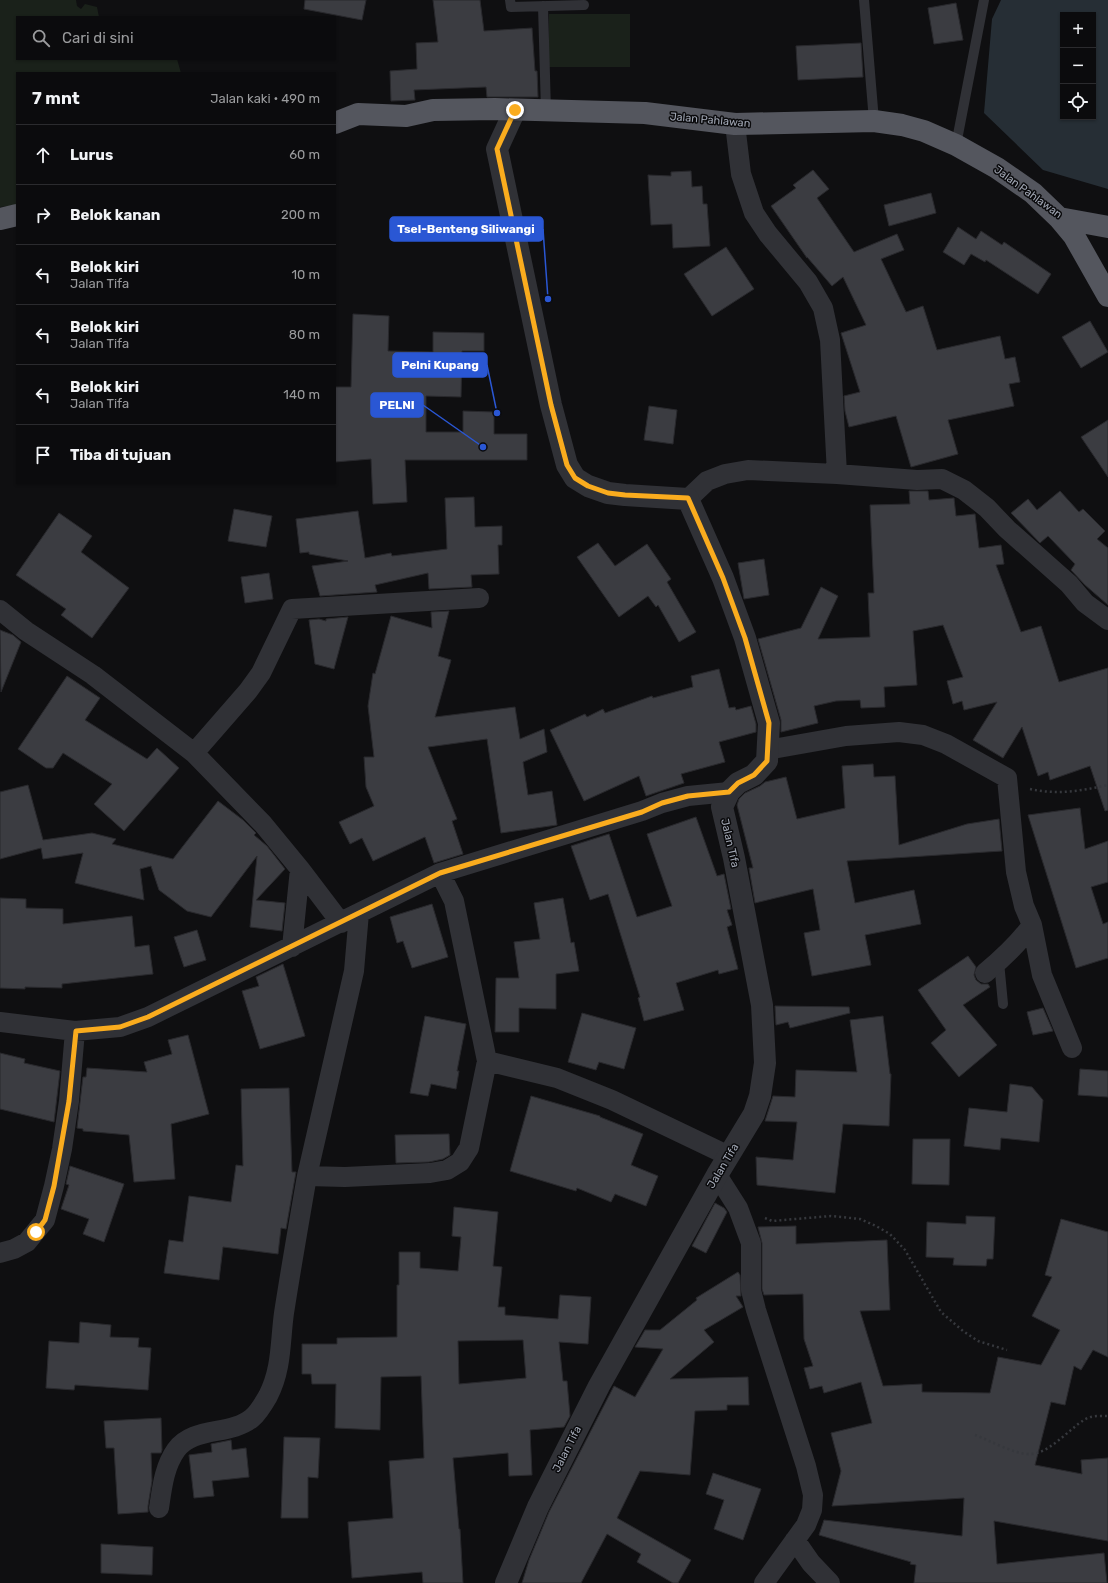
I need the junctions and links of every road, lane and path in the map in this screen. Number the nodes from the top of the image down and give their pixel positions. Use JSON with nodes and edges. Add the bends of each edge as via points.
{"nodes":[{"id":1,"x":510,"y":0,"type":"edge"},
{"id":2,"x":864,"y":0,"type":"edge"},
{"id":3,"x":984,"y":0,"type":"edge"},
{"id":4,"x":584,"y":5,"type":"dead end"},
{"id":5,"x":543,"y":6,"type":"junction"},
{"id":6,"x":515,"y":110,"type":"junction"},
{"id":7,"x":546,"y":111,"type":"junction"},
{"id":8,"x":874,"y":121,"type":"junction"},
{"id":9,"x":336,"y":124,"type":"edge"},
{"id":10,"x":735,"y":124,"type":"junction"},
{"id":11,"x":956,"y":145,"type":"junction"},
{"id":12,"x":16,"y":215,"type":"edge"},
{"id":13,"x":1059,"y":218,"type":"junction"},
{"id":14,"x":0,"y":220,"type":"edge"},
{"id":15,"x":1108,"y":227,"type":"edge"},
{"id":16,"x":1108,"y":296,"type":"edge"},
{"id":17,"x":837,"y":474,"type":"junction"},
{"id":18,"x":688,"y":498,"type":"junction"},
{"id":19,"x":479,"y":598,"type":"dead end"},
{"id":20,"x":0,"y":610,"type":"edge"},
{"id":21,"x":1108,"y":620,"type":"edge"},
{"id":22,"x":767,"y":750,"type":"junction"},
{"id":23,"x":194,"y":752,"type":"junction"},
{"id":24,"x":1007,"y":778,"type":"junction"},
{"id":25,"x":1108,"y":785,"type":"edge"},
{"id":26,"x":729,"y":792,"type":"junction"},
{"id":27,"x":300,"y":869,"type":"junction"},
{"id":28,"x":440,"y":873,"type":"junction"},
{"id":29,"x":359,"y":913,"type":"junction"},
{"id":30,"x":341,"y":923,"type":"junction"},
{"id":31,"x":1032,"y":925,"type":"junction"},
{"id":32,"x":292,"y":947,"type":"junction"},
{"id":33,"x":992,"y":967,"type":"joint"},
{"id":34,"x":1003,"y":1004,"type":"dead end"},
{"id":35,"x":0,"y":1022,"type":"edge"},
{"id":36,"x":76,"y":1031,"type":"junction"},
{"id":37,"x":1072,"y":1048,"type":"dead end"},
{"id":38,"x":486,"y":1062,"type":"junction"},
{"id":39,"x":729,"y":1156,"type":"junction"},
{"id":40,"x":717,"y":1175,"type":"junction"},
{"id":41,"x":307,"y":1176,"type":"junction"},
{"id":42,"x":738,"y":1208,"type":"junction"},
{"id":43,"x":0,"y":1253,"type":"edge"},
{"id":44,"x":1007,"y":1350,"type":"dead end"},
{"id":45,"x":1108,"y":1416,"type":"edge"},
{"id":46,"x":975,"y":1435,"type":"dead end"},
{"id":47,"x":159,"y":1508,"type":"dead end"},
{"id":48,"x":794,"y":1540,"type":"junction"},
{"id":49,"x":506,"y":1583,"type":"edge"},
{"id":50,"x":764,"y":1583,"type":"edge"},
{"id":51,"x":830,"y":1583,"type":"edge"}],
"edges":[{"from":1,"to":5,"type":"lane","via":[[511,7]]},
{"from":2,"to":8,"type":"lane"},
{"from":3,"to":11,"type":"lane"},
{"from":4,"to":5,"type":"lane"},
{"from":5,"to":7,"type":"lane"},
{"from":6,"to":7,"type":"highway","name":"Jalan Pahlawan"},
{"from":6,"to":9,"type":"highway","name":"Jalan Pahlawan","via":[[433,110],[406,116],[358,114]]},
{"from":6,"to":18,"type":"street","via":[[497,149],[551,405],[567,465],[575,478],[608,493]]},
{"from":7,"to":10,"type":"highway","name":"Jalan Pahlawan","via":[[645,113]]},
{"from":8,"to":10,"type":"highway","name":"Jalan Pahlawan"},
{"from":8,"to":11,"type":"highway","name":"Jalan Pahlawan","via":[[924,131]]},
{"from":10,"to":17,"type":"street","via":[[741,174],[754,213],[808,282],[823,308],[830,340]]},
{"from":11,"to":13,"type":"highway","name":"Jalan Pahlawan","via":[[997,168],[1027,189]]},
{"from":12,"to":14,"type":"highway"},
{"from":13,"to":15,"type":"highway","name":"Jalan Pahlawan"},
{"from":13,"to":16,"type":"highway","via":[[1074,236]]},
{"from":17,"to":18,"type":"street","via":[[748,470],[725,474],[707,481]]},
{"from":17,"to":21,"type":"street","via":[[917,480],[942,479],[964,490],[1069,584],[1085,603]]},
{"from":18,"to":22,"type":"street","via":[[723,578],[745,638],[769,723]]},
{"from":19,"to":23,"type":"street","via":[[292,609],[261,674]]},
{"from":20,"to":23,"type":"street"},
{"from":22,"to":24,"type":"street","via":[[846,736],[899,732],[923,735],[946,744]]},
{"from":22,"to":26,"type":"street","via":[[767,761],[764,766]]},
{"from":23,"to":27,"type":"street","via":[[263,824]]},
{"from":24,"to":25,"type":"path","via":[[1029,789],[1058,793]]},
{"from":24,"to":31,"type":"street","via":[[1016,872],[1024,906]]},
{"from":26,"to":28,"type":"street","via":[[688,796],[668,801],[642,812]]},
{"from":26,"to":39,"type":"street","name":"Jalan Tifa","via":[[722,807],[762,1005],[765,1063],[760,1096],[754,1114]]},
{"from":27,"to":30,"type":"street"},
{"from":27,"to":32,"type":"street"},
{"from":28,"to":29,"type":"street"},
{"from":28,"to":38,"type":"street","via":[[454,901]]},
{"from":29,"to":30,"type":"street"},
{"from":29,"to":41,"type":"street","via":[[354,971]]},
{"from":30,"to":32,"type":"street"},
{"from":31,"to":33,"type":"street","via":[[1023,938]]},
{"from":31,"to":37,"type":"street","via":[[1042,975]]},
{"from":32,"to":36,"type":"street","via":[[148,1017],[120,1027]]},
{"from":33,"to":34,"type":"lane"},
{"from":35,"to":36,"type":"street"},
{"from":36,"to":43,"type":"street","via":[[69,1101],[54,1186],[45,1220],[27,1242]]},
{"from":38,"to":39,"type":"street","via":[[557,1078],[612,1100]]},
{"from":38,"to":41,"type":"street","via":[[469,1148],[460,1162],[447,1170],[430,1173]]},
{"from":39,"to":40,"type":"street","name":"Jalan Tifa"},
{"from":40,"to":42,"type":"street"},
{"from":40,"to":49,"type":"street","name":"Jalan Tifa","via":[[599,1386],[538,1507]]},
{"from":41,"to":47,"type":"street","via":[[284,1314],[281,1354],[268,1396],[253,1417],[245,1423],[196,1436],[185,1441],[176,1450],[164,1477]]},
{"from":42,"to":44,"type":"path","via":[[772,1220],[831,1216],[860,1219],[876,1226],[890,1234],[905,1250],[941,1312],[978,1341]]},
{"from":42,"to":48,"type":"street","via":[[751,1243],[752,1290],[756,1310],[813,1495],[812,1510],[806,1525]]},
{"from":45,"to":46,"type":"path","via":[[1085,1419],[1050,1446],[1030,1454],[1020,1453]]},
{"from":48,"to":50,"type":"street"},
{"from":48,"to":51,"type":"street"}]}
